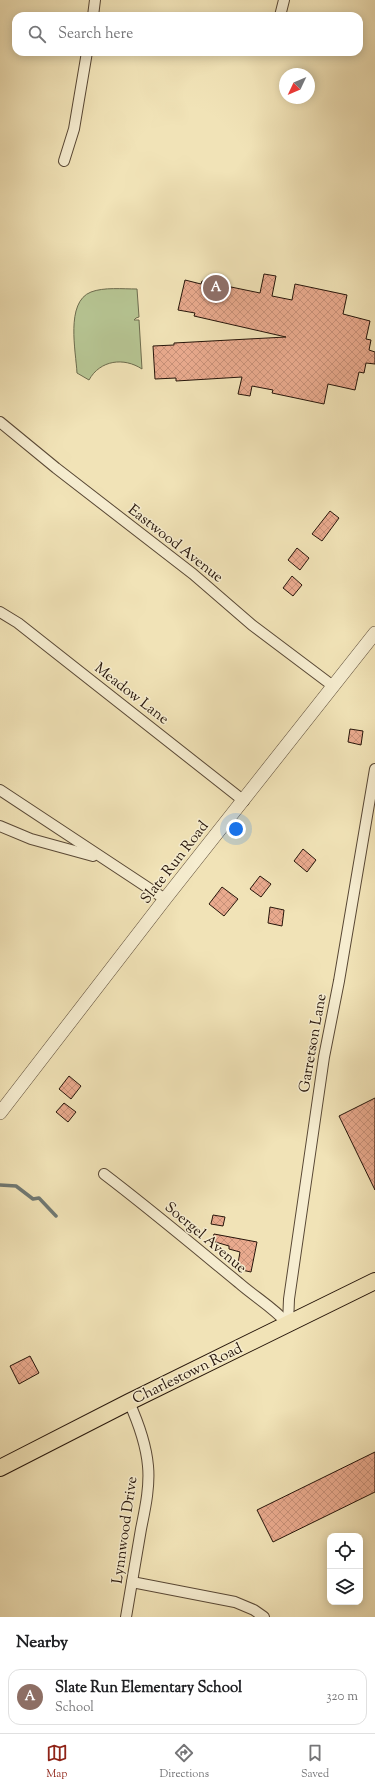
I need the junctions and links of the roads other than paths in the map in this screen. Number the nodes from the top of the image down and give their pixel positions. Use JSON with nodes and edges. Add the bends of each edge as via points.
{"nodes":[{"id":1,"x":95,"y":0,"type":"edge"},
{"id":2,"x":284,"y":0,"type":"edge"},
{"id":3,"x":94,"y":12,"type":"edge"},
{"id":4,"x":281,"y":12,"type":"edge"},
{"id":5,"x":85,"y":56,"type":"edge"},
{"id":6,"x":64,"y":160,"type":"dead end"},
{"id":7,"x":0,"y":422,"type":"edge"},
{"id":8,"x":0,"y":612,"type":"edge"},
{"id":9,"x":375,"y":634,"type":"edge"},
{"id":10,"x":333,"y":686,"type":"junction"},
{"id":11,"x":375,"y":769,"type":"edge"},
{"id":12,"x":0,"y":790,"type":"edge"},
{"id":13,"x":373,"y":793,"type":"edge"},
{"id":14,"x":244,"y":801,"type":"junction"},
{"id":15,"x":0,"y":826,"type":"edge"},
{"id":16,"x":102,"y":858,"type":"junction"},
{"id":17,"x":165,"y":899,"type":"junction"},
{"id":18,"x":0,"y":1113,"type":"edge"},
{"id":19,"x":104,"y":1174,"type":"dead end"},
{"id":20,"x":374,"y":1283,"type":"edge"},
{"id":21,"x":288,"y":1324,"type":"junction"},
{"id":22,"x":129,"y":1402,"type":"junction"},
{"id":23,"x":0,"y":1468,"type":"edge"},
{"id":24,"x":132,"y":1582,"type":"junction"},
{"id":25,"x":126,"y":1617,"type":"edge"},
{"id":26,"x":264,"y":1617,"type":"edge"}],
"edges":[{"from":1,"to":3,"type":"street"},
{"from":2,"to":4,"type":"street"},
{"from":5,"to":6,"type":"street","via":[[74,129]]},
{"from":7,"to":10,"type":"street","name":"Eastwood Avenue","via":[[193,574],[252,625]]},
{"from":8,"to":14,"type":"street","name":"Meadow Lane","via":[[18,623]]},
{"from":9,"to":10,"type":"street","name":"Slate Run Road"},
{"from":10,"to":14,"type":"street","name":"Slate Run Road"},
{"from":11,"to":13,"type":"street","name":"Garretson Lane"},
{"from":12,"to":16,"type":"street"},
{"from":13,"to":21,"type":"street","name":"Garretson Lane","via":[[324,1058],[288,1300]]},
{"from":14,"to":17,"type":"street","name":"Slate Run Road"},
{"from":15,"to":16,"type":"street","via":[[31,839]]},
{"from":16,"to":17,"type":"street"},
{"from":17,"to":18,"type":"street","name":"Slate Run Road"},
{"from":19,"to":21,"type":"street","name":"Soergel Avenue","via":[[256,1298],[280,1314]]},
{"from":20,"to":21,"type":"main road","name":"Charlestown Road"},
{"from":21,"to":22,"type":"main road","name":"Charlestown Road"},
{"from":22,"to":23,"type":"main road","name":"Charlestown Road"},
{"from":22,"to":24,"type":"street","name":"Lynnwood Drive","via":[[138,1420],[148,1466],[145,1508]]},
{"from":24,"to":25,"type":"street","name":"Lynnwood Drive"},
{"from":24,"to":26,"type":"street","via":[[235,1602]]}]}
